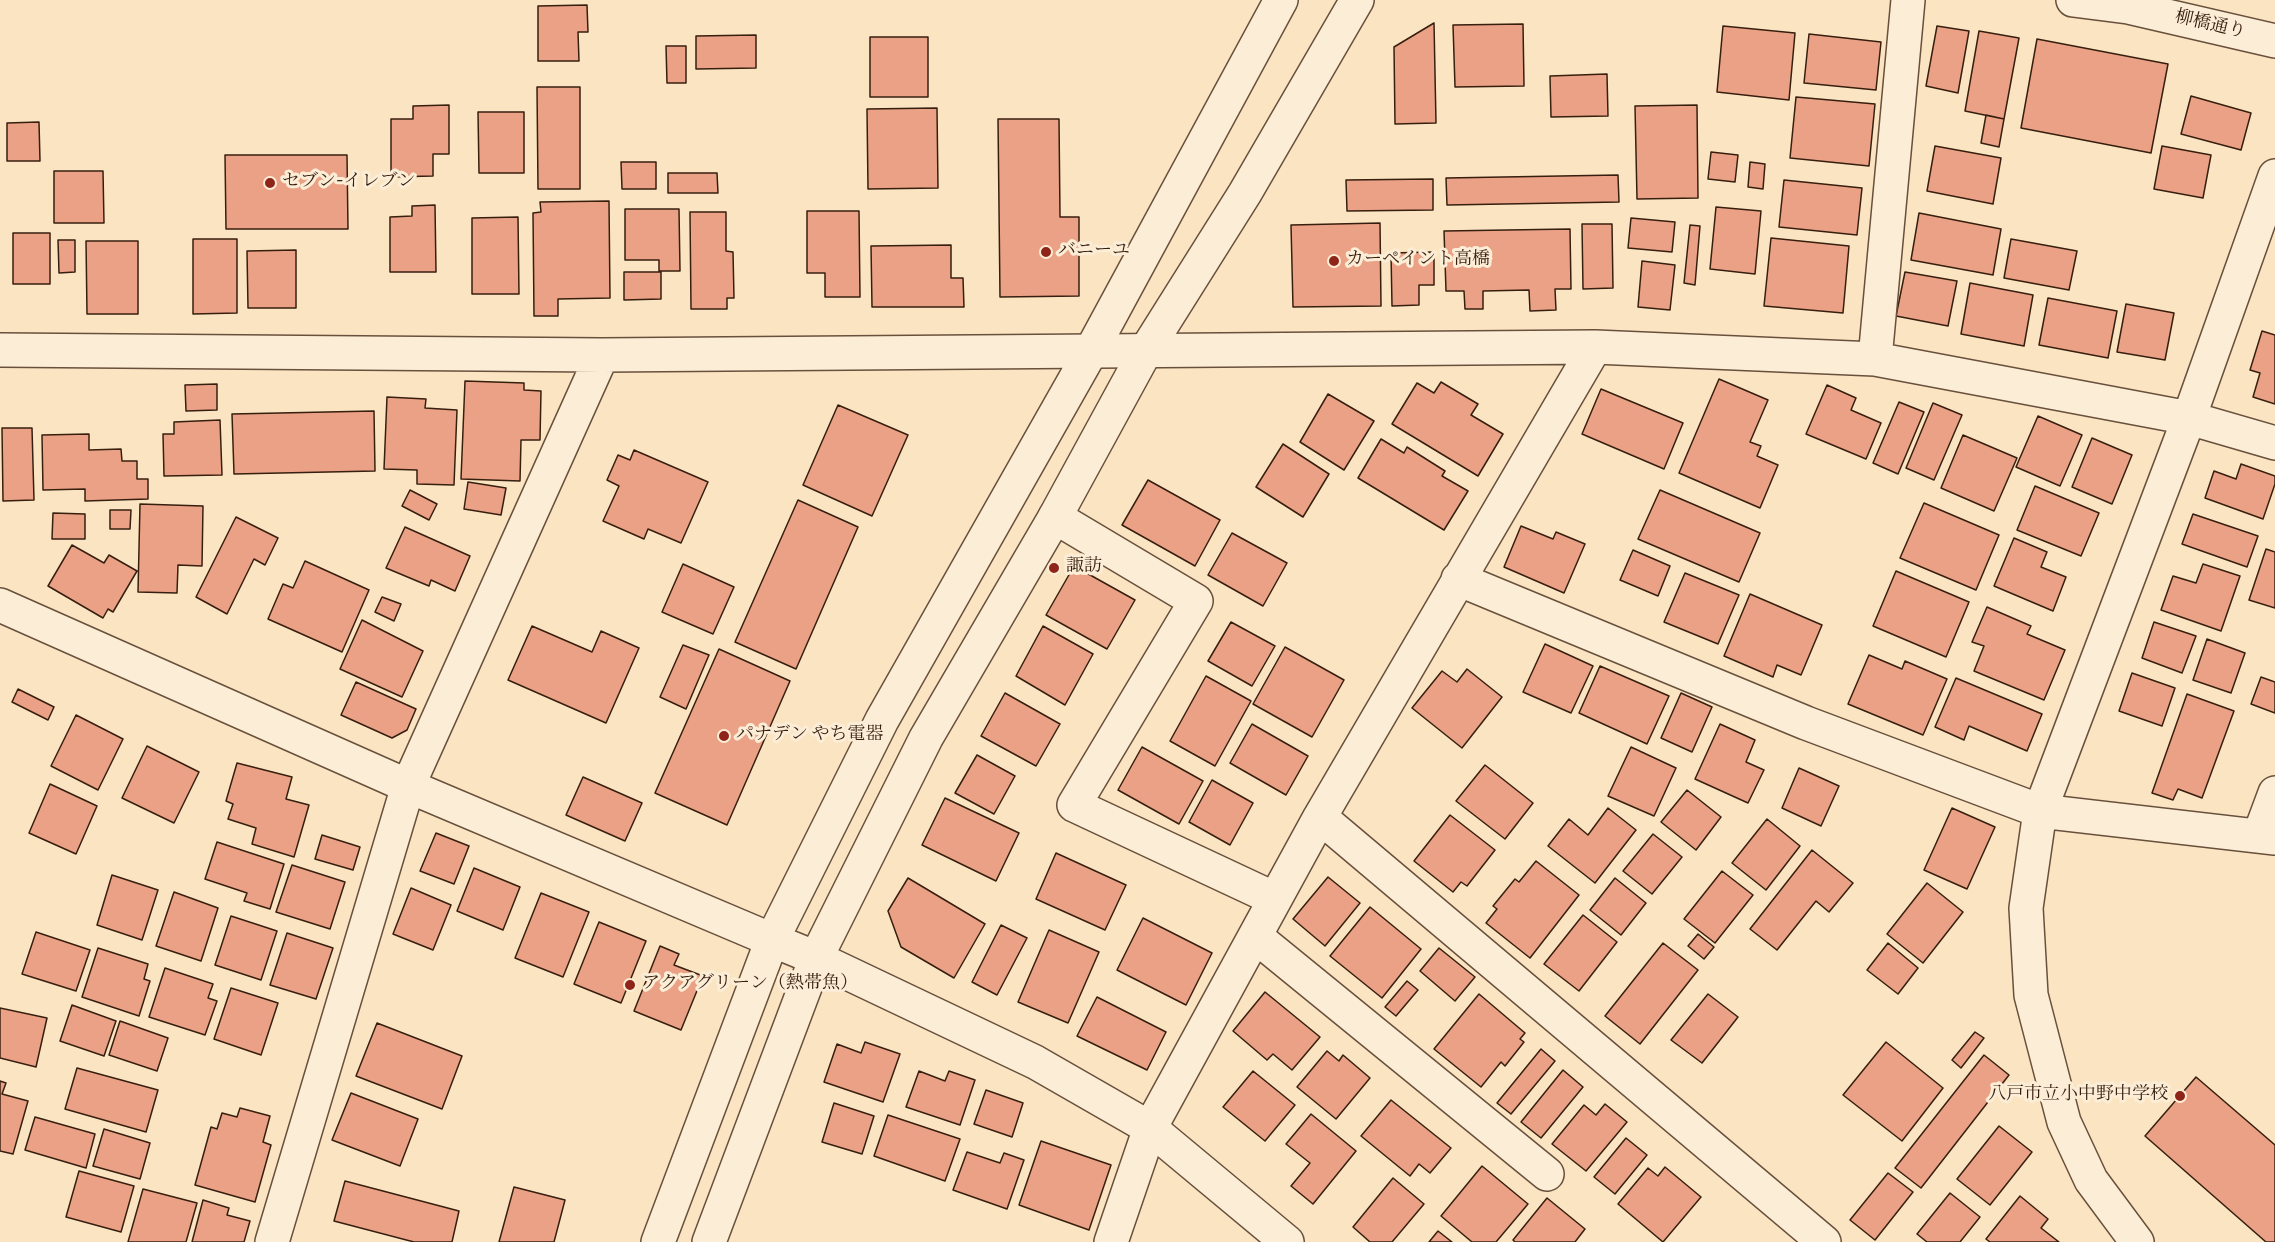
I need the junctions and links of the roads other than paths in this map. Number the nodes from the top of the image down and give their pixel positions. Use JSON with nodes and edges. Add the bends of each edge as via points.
{"nodes":[{"id":1,"x":1281,"y":0,"type":"edge"},
{"id":2,"x":1357,"y":0,"type":"edge"},
{"id":3,"x":1908,"y":0,"type":"edge"},
{"id":4,"x":2073,"y":0,"type":"edge"},
{"id":5,"x":2275,"y":41,"type":"edge"},
{"id":6,"x":2275,"y":176,"type":"edge"},
{"id":7,"x":1595,"y":347,"type":"junction"},
{"id":8,"x":0,"y":350,"type":"edge"},
{"id":9,"x":1090,"y":352,"type":"junction"},
{"id":10,"x":1145,"y":352,"type":"junction"},
{"id":11,"x":602,"y":355,"type":"junction"},
{"id":12,"x":1875,"y":359,"type":"junction"},
{"id":13,"x":2189,"y":418,"type":"junction"},
{"id":14,"x":2275,"y":443,"type":"edge"},
{"id":15,"x":1055,"y":517,"type":"junction"},
{"id":16,"x":1458,"y":579,"type":"junction"},
{"id":17,"x":0,"y":605,"type":"edge"},
{"id":18,"x":408,"y":786,"type":"junction"},
{"id":19,"x":2275,"y":793,"type":"edge"},
{"id":20,"x":2040,"y":811,"type":"junction"},
{"id":21,"x":1320,"y":817,"type":"junction"},
{"id":22,"x":2267,"y":837,"type":"edge"},
{"id":23,"x":1275,"y":899,"type":"junction"},
{"id":24,"x":1255,"y":936,"type":"junction"},
{"id":25,"x":772,"y":940,"type":"junction"},
{"id":26,"x":816,"y":958,"type":"junction"},
{"id":27,"x":1150,"y":1128,"type":"junction"},
{"id":28,"x":1547,"y":1174,"type":"dead end"},
{"id":29,"x":272,"y":1242,"type":"edge"},
{"id":30,"x":658,"y":1242,"type":"edge"},
{"id":31,"x":709,"y":1242,"type":"edge"},
{"id":32,"x":1111,"y":1242,"type":"edge"},
{"id":33,"x":1287,"y":1242,"type":"edge"},
{"id":34,"x":1824,"y":1242,"type":"edge"},
{"id":35,"x":2137,"y":1242,"type":"edge"}],
"edges":[{"from":1,"to":9,"type":"street"},
{"from":2,"to":10,"type":"street","via":[[1245,193]]},
{"from":3,"to":12,"type":"street"},
{"from":4,"to":5,"type":"street","name":"柳橋通り","via":[[2128,8]]},
{"from":6,"to":13,"type":"street"},
{"from":7,"to":10,"type":"street"},
{"from":7,"to":12,"type":"street"},
{"from":7,"to":16,"type":"street"},
{"from":8,"to":11,"type":"street"},
{"from":9,"to":10,"type":"street"},
{"from":9,"to":11,"type":"street"},
{"from":9,"to":25,"type":"street","via":[[882,720]]},
{"from":10,"to":15,"type":"street"},
{"from":11,"to":18,"type":"street"},
{"from":12,"to":13,"type":"street"},
{"from":13,"to":14,"type":"street"},
{"from":13,"to":20,"type":"street"},
{"from":15,"to":23,"type":"street","via":[[1196,601],[1074,805]]},
{"from":15,"to":26,"type":"street","via":[[926,738]]},
{"from":16,"to":20,"type":"street","via":[[1806,723]]},
{"from":16,"to":21,"type":"street"},
{"from":17,"to":18,"type":"street"},
{"from":18,"to":25,"type":"street"},
{"from":18,"to":29,"type":"street"},
{"from":19,"to":22,"type":"street"},
{"from":20,"to":22,"type":"street"},
{"from":20,"to":35,"type":"street","via":[[2026,908],[2031,995],[2064,1122],[2091,1180]]},
{"from":21,"to":23,"type":"street"},
{"from":21,"to":34,"type":"street"},
{"from":23,"to":24,"type":"street"},
{"from":24,"to":27,"type":"street"},
{"from":24,"to":28,"type":"street"},
{"from":25,"to":26,"type":"street"},
{"from":25,"to":30,"type":"street"},
{"from":26,"to":27,"type":"street","via":[[1035,1062]]},
{"from":26,"to":31,"type":"street"},
{"from":27,"to":32,"type":"street"},
{"from":27,"to":33,"type":"street"}]}
